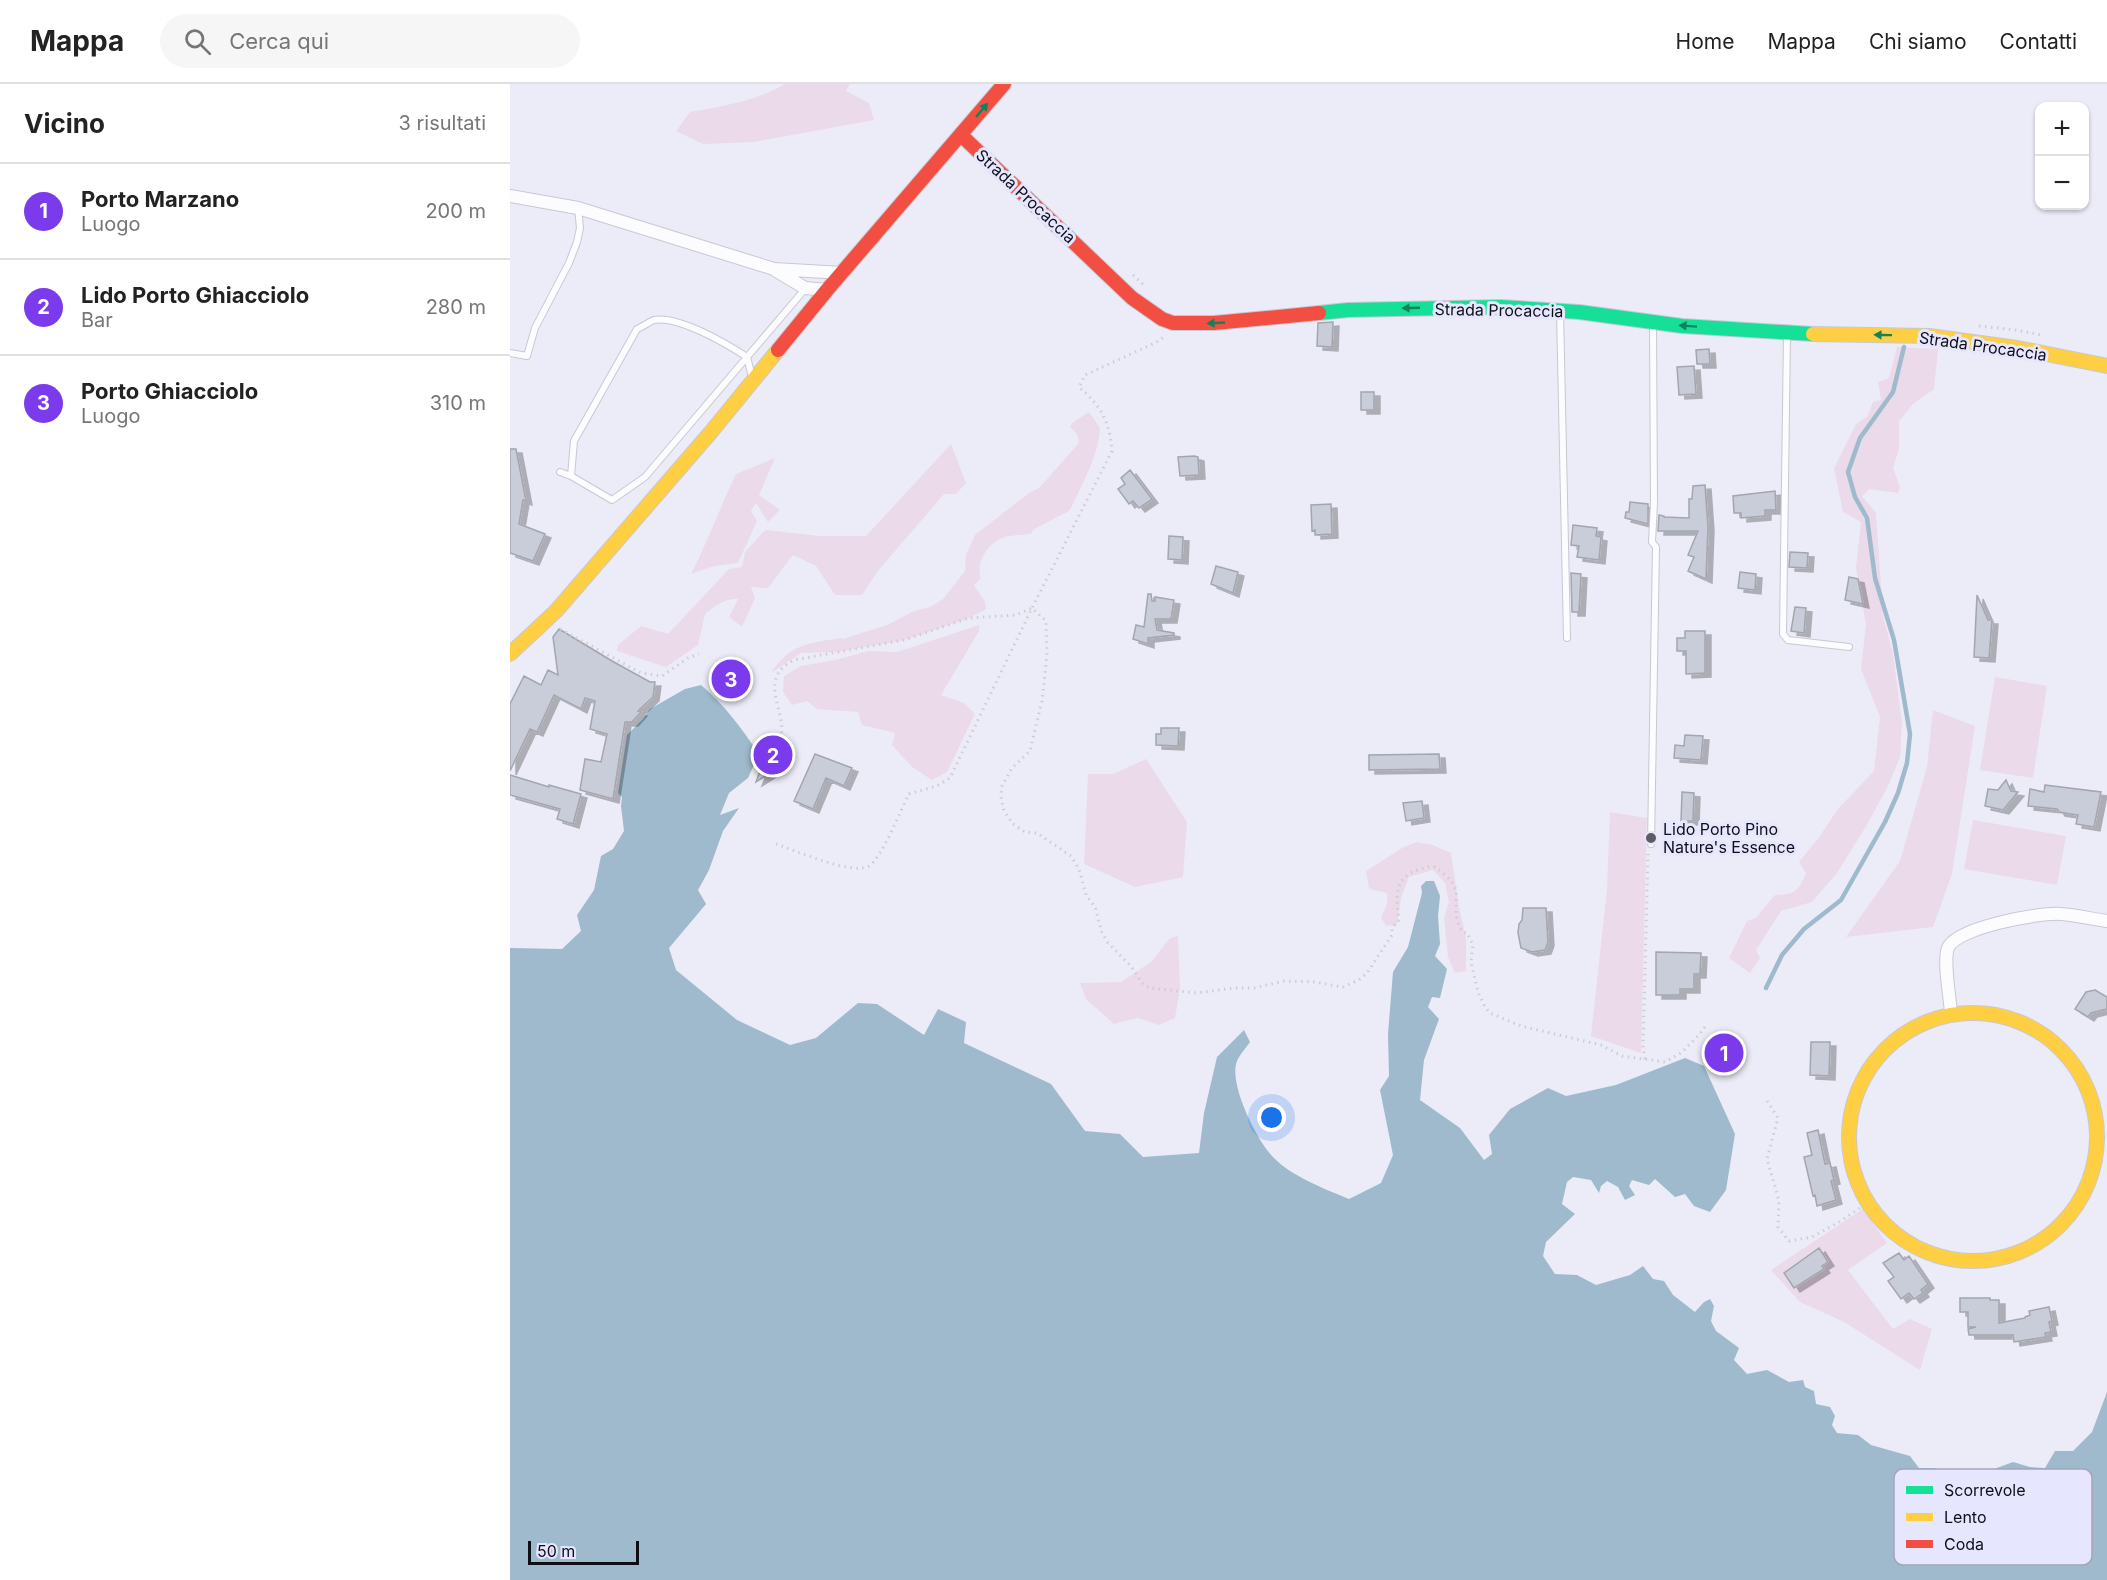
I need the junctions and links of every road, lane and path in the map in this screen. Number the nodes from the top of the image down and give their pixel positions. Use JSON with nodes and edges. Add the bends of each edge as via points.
{"nodes":[{"id":1,"x":1004,"y":84,"type":"edge"},
{"id":2,"x":961,"y":135,"type":"junction"},
{"id":3,"x":510,"y":196,"type":"edge"},
{"id":4,"x":578,"y":208,"type":"junction"},
{"id":5,"x":774,"y":269,"type":"junction"},
{"id":6,"x":843,"y":273,"type":"junction"},
{"id":7,"x":805,"y":288,"type":"junction"},
{"id":8,"x":827,"y":290,"type":"junction"},
{"id":9,"x":1560,"y":311,"type":"junction"},
{"id":10,"x":1653,"y":322,"type":"junction"},
{"id":11,"x":1173,"y":323,"type":"junction"},
{"id":12,"x":1787,"y":333,"type":"junction"},
{"id":13,"x":510,"y":353,"type":"edge"},
{"id":14,"x":747,"y":357,"type":"junction"},
{"id":15,"x":2107,"y":366,"type":"edge"},
{"id":16,"x":753,"y":381,"type":"junction"},
{"id":17,"x":560,"y":472,"type":"dead end"},
{"id":18,"x":571,"y":476,"type":"junction"},
{"id":19,"x":1032,"y":608,"type":"junction"},
{"id":20,"x":556,"y":611,"type":"junction"},
{"id":21,"x":1567,"y":638,"type":"dead end"},
{"id":22,"x":1849,"y":646,"type":"dead end"},
{"id":23,"x":510,"y":654,"type":"edge"},
{"id":24,"x":699,"y":654,"type":"dead end"},
{"id":25,"x":773,"y":755,"type":"dead end"},
{"id":26,"x":776,"y":844,"type":"dead end"},
{"id":27,"x":1651,"y":844,"type":"joint"},
{"id":28,"x":2107,"y":921,"type":"edge"},
{"id":29,"x":1951,"y":1013,"type":"junction"},
{"id":30,"x":1707,"y":1024,"type":"dead end"},
{"id":31,"x":1645,"y":1059,"type":"junction"},
{"id":32,"x":1767,"y":1101,"type":"dead end"},
{"id":33,"x":1869,"y":1201,"type":"junction"}],
"edges":[{"from":2,"to":1,"type":"street","one_way":true},
{"from":2,"to":6,"type":"street"},
{"from":2,"to":11,"type":"street","name":"Strada Procaccia","via":[[1132,298]]},
{"from":3,"to":4,"type":"street"},
{"from":4,"to":5,"type":"street"},
{"from":4,"to":13,"type":"lane","via":[[577,242],[535,328],[527,356]]},
{"from":5,"to":6,"type":"street"},
{"from":5,"to":7,"type":"street"},
{"from":6,"to":8,"type":"street"},
{"from":7,"to":8,"type":"street"},
{"from":7,"to":14,"type":"lane"},
{"from":8,"to":16,"type":"street"},
{"from":9,"to":10,"type":"street","name":"Strada Procaccia"},
{"from":9,"to":11,"type":"street","name":"Strada Procaccia","one_way":true,"via":[[1501,307],[1348,310],[1214,324]]},
{"from":9,"to":21,"type":"lane"},
{"from":12,"to":10,"type":"street","name":"Strada Procaccia","one_way":true},
{"from":10,"to":27,"type":"lane","via":[[1652,542],[1656,547]]},
{"from":11,"to":19,"type":"path","via":[[1155,343],[1084,375],[1079,387],[1095,402],[1107,423],[1112,451]]},
{"from":15,"to":12,"type":"street","name":"Strada Procaccia","one_way":true,"via":[[1929,336]]},
{"from":12,"to":22,"type":"lane","via":[[1783,634],[1788,640]]},
{"from":14,"to":16,"type":"lane"},
{"from":14,"to":18,"type":"lane","via":[[645,477],[612,500]]},
{"from":14,"to":18,"type":"lane","via":[[723,341],[672,320],[654,320],[637,329],[574,441]]},
{"from":16,"to":20,"type":"street"},
{"from":17,"to":18,"type":"lane"},
{"from":19,"to":25,"type":"path","via":[[1016,615],[969,618],[904,640],[783,665],[774,694],[781,737]]},
{"from":19,"to":26,"type":"path","via":[[951,778],[909,794],[878,856],[868,867],[854,869]]},
{"from":19,"to":31,"type":"path","via":[[1046,621],[1042,701],[1030,751],[1012,768],[1002,786],[1004,811],[1013,824],[1025,832],[1037,833],[1071,856],[1086,895],[1095,907],[1101,933],[1143,984],[1186,993],[1254,988],[1284,981],[1343,987],[1367,973],[1392,935],[1399,920],[1396,894],[1402,879],[1408,872],[1433,866],[1456,887],[1458,926],[1473,945],[1471,962],[1478,992],[1490,1013],[1521,1026],[1601,1045],[1622,1056]]},
{"from":20,"to":23,"type":"street"},
{"from":20,"to":24,"type":"path","via":[[557,627],[641,673],[662,676]]},
{"from":27,"to":31,"type":"path"},
{"from":28,"to":29,"type":"street","via":[[2060,914],[2021,918],[1954,939],[1946,956]]},
{"from":29,"to":33,"type":"street","via":[[1928,1019],[1905,1033],[1880,1054],[1865,1074],[1854,1103],[1849,1135],[1856,1178]]},
{"from":29,"to":33,"type":"street","via":[[1998,1015],[2025,1024],[2055,1043],[2074,1066],[2090,1094],[2096,1125],[2095,1161],[2086,1187],[2067,1215],[2030,1248],[1980,1262],[1942,1259],[1900,1239]]},
{"from":30,"to":31,"type":"path","via":[[1681,1053],[1665,1062]]},
{"from":32,"to":33,"type":"path","via":[[1778,1118],[1767,1159],[1779,1201],[1778,1227],[1789,1241],[1812,1238]]}]}
